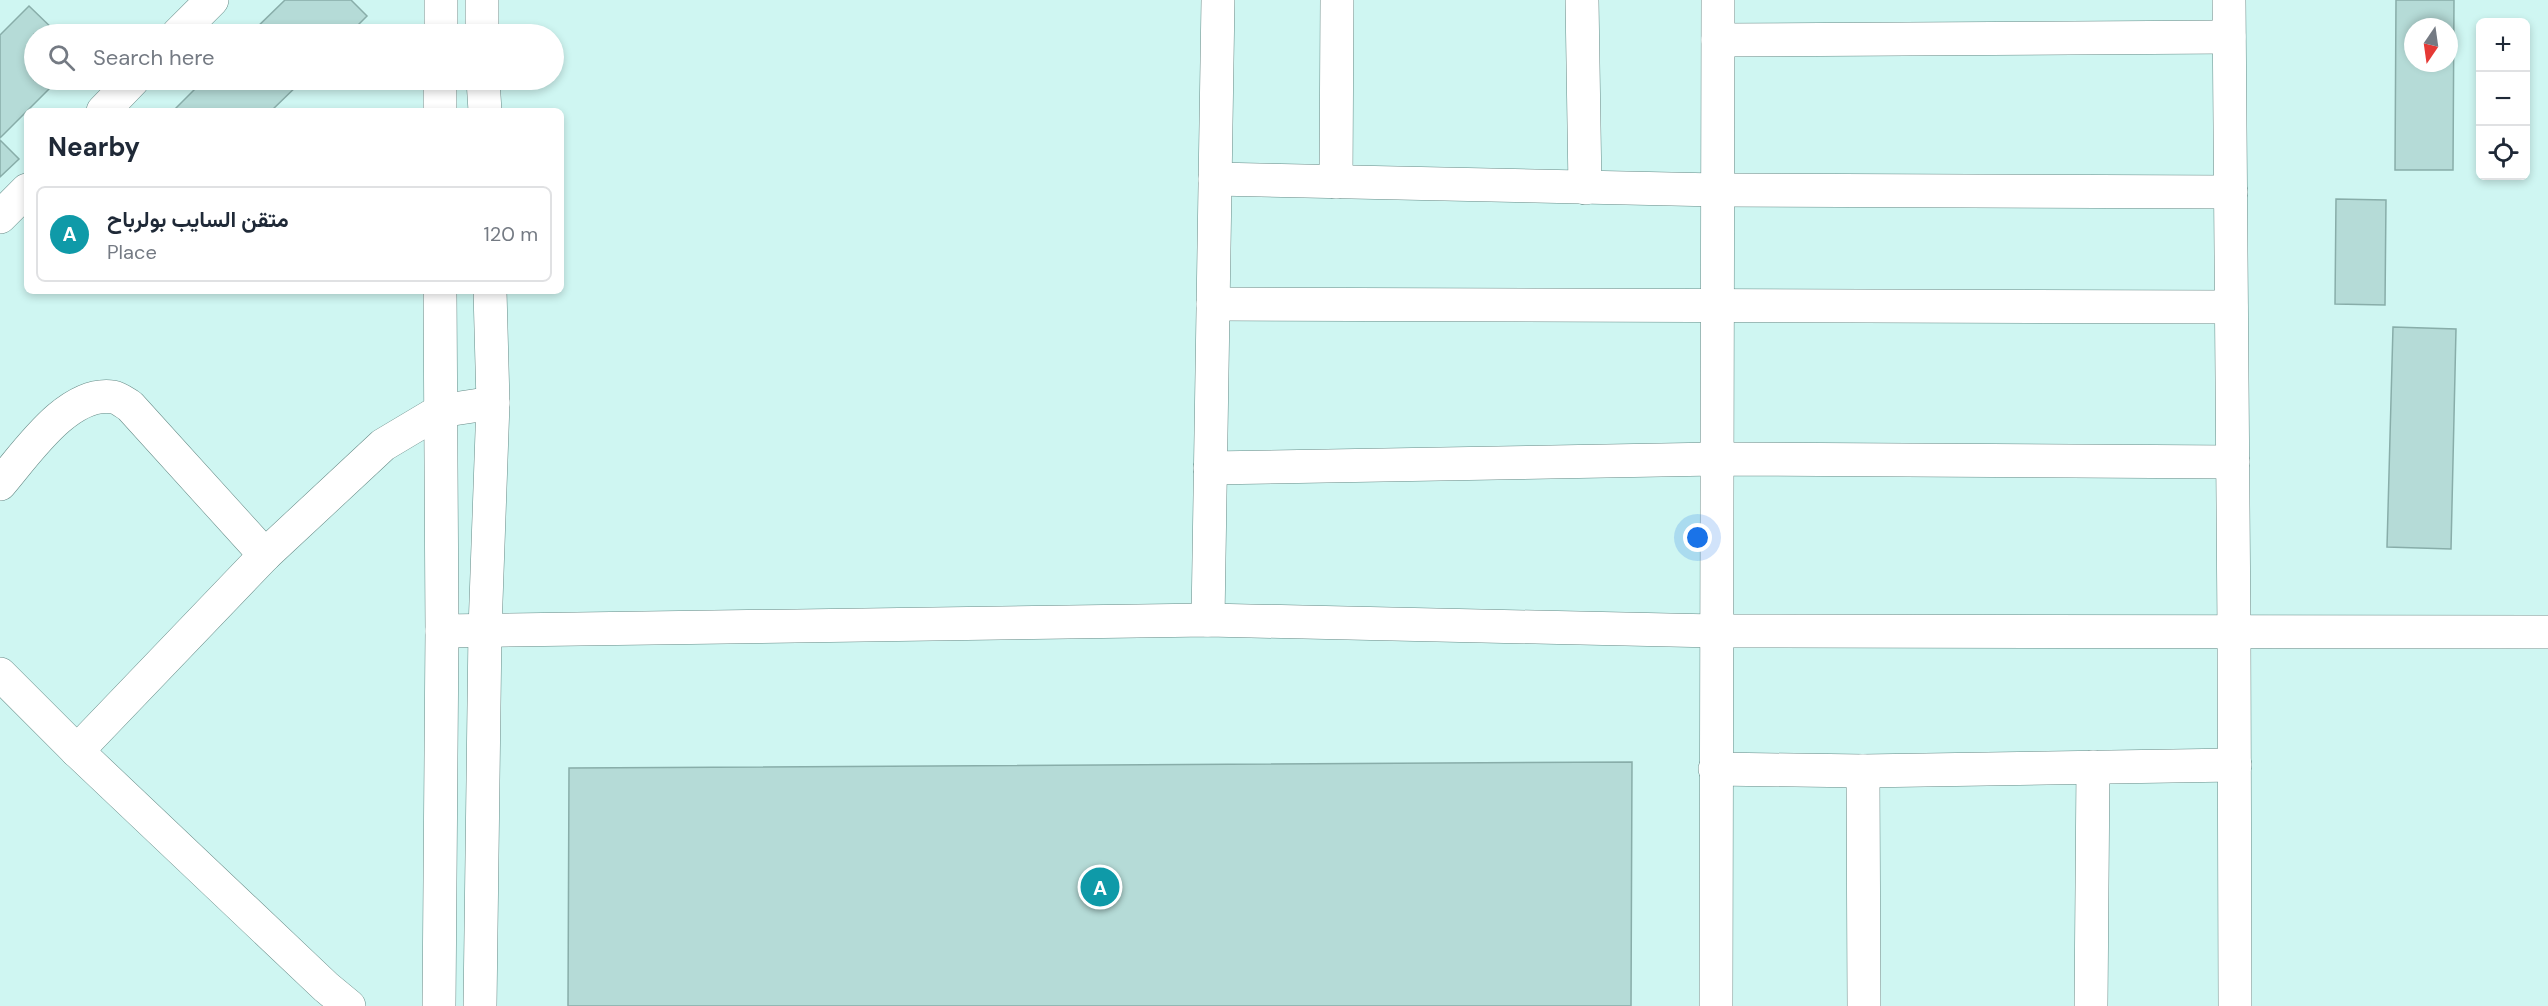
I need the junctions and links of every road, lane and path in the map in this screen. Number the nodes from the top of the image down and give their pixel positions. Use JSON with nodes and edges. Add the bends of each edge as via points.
{"nodes":[{"id":1,"x":212,"y":0,"type":"edge"},
{"id":2,"x":441,"y":0,"type":"edge"},
{"id":3,"x":482,"y":0,"type":"edge"},
{"id":4,"x":1218,"y":0,"type":"edge"},
{"id":5,"x":1337,"y":0,"type":"edge"},
{"id":6,"x":1582,"y":0,"type":"edge"},
{"id":7,"x":1718,"y":0,"type":"edge"},
{"id":8,"x":2229,"y":0,"type":"edge"},
{"id":9,"x":188,"y":24,"type":"edge"},
{"id":10,"x":441,"y":24,"type":"edge"},
{"id":11,"x":482,"y":24,"type":"edge"},
{"id":12,"x":2229,"y":37,"type":"junction"},
{"id":13,"x":1718,"y":40,"type":"junction"},
{"id":14,"x":124,"y":90,"type":"edge"},
{"id":15,"x":440,"y":90,"type":"edge"},
{"id":16,"x":484,"y":90,"type":"edge"},
{"id":17,"x":106,"y":108,"type":"edge"},
{"id":18,"x":440,"y":108,"type":"edge"},
{"id":19,"x":485,"y":108,"type":"edge"},
{"id":20,"x":1215,"y":179,"type":"junction"},
{"id":21,"x":1336,"y":182,"type":"junction"},
{"id":22,"x":1585,"y":188,"type":"junction"},
{"id":23,"x":1717,"y":190,"type":"junction"},
{"id":24,"x":24,"y":192,"type":"edge"},
{"id":25,"x":2231,"y":192,"type":"junction"},
{"id":26,"x":0,"y":218,"type":"edge"},
{"id":27,"x":440,"y":294,"type":"edge"},
{"id":28,"x":490,"y":294,"type":"edge"},
{"id":29,"x":1213,"y":304,"type":"junction"},
{"id":30,"x":1717,"y":305,"type":"junction"},
{"id":31,"x":2231,"y":307,"type":"junction"},
{"id":32,"x":493,"y":404,"type":"junction"},
{"id":33,"x":440,"y":411,"type":"junction"},
{"id":34,"x":1716,"y":459,"type":"junction"},
{"id":35,"x":2233,"y":462,"type":"junction"},
{"id":36,"x":1210,"y":468,"type":"junction"},
{"id":37,"x":0,"y":484,"type":"edge"},
{"id":38,"x":265,"y":555,"type":"junction"},
{"id":39,"x":1208,"y":620,"type":"junction"},
{"id":40,"x":485,"y":630,"type":"junction"},
{"id":41,"x":2234,"y":630,"type":"junction"},
{"id":42,"x":442,"y":631,"type":"junction"},
{"id":43,"x":1715,"y":631,"type":"junction"},
{"id":44,"x":2548,"y":632,"type":"edge"},
{"id":45,"x":0,"y":674,"type":"edge"},
{"id":46,"x":77,"y":751,"type":"junction"},
{"id":47,"x":2235,"y":765,"type":"junction"},
{"id":48,"x":2092,"y":767,"type":"junction"},
{"id":49,"x":1715,"y":769,"type":"junction"},
{"id":50,"x":1863,"y":771,"type":"junction"},
{"id":51,"x":328,"y":1000,"type":"edge"},
{"id":52,"x":439,"y":1006,"type":"edge"},
{"id":53,"x":480,"y":1006,"type":"edge"},
{"id":54,"x":1716,"y":1006,"type":"edge"},
{"id":55,"x":1864,"y":1006,"type":"edge"},
{"id":56,"x":2091,"y":1006,"type":"edge"},
{"id":57,"x":2235,"y":1006,"type":"edge"}],
"edges":[{"from":1,"to":9,"type":"street"},
{"from":2,"to":10,"type":"street"},
{"from":3,"to":11,"type":"street"},
{"from":4,"to":20,"type":"street"},
{"from":5,"to":21,"type":"street"},
{"from":6,"to":22,"type":"street"},
{"from":7,"to":13,"type":"street"},
{"from":8,"to":12,"type":"street"},
{"from":12,"to":13,"type":"street"},
{"from":12,"to":25,"type":"street"},
{"from":13,"to":23,"type":"street"},
{"from":14,"to":17,"type":"street"},
{"from":15,"to":18,"type":"street"},
{"from":16,"to":19,"type":"street"},
{"from":20,"to":21,"type":"street"},
{"from":20,"to":29,"type":"street"},
{"from":21,"to":22,"type":"street"},
{"from":22,"to":23,"type":"street"},
{"from":23,"to":25,"type":"street"},
{"from":23,"to":30,"type":"street"},
{"from":24,"to":26,"type":"street"},
{"from":25,"to":31,"type":"street"},
{"from":27,"to":33,"type":"street"},
{"from":28,"to":32,"type":"street"},
{"from":29,"to":30,"type":"street"},
{"from":29,"to":36,"type":"street"},
{"from":30,"to":31,"type":"street"},
{"from":30,"to":34,"type":"street"},
{"from":31,"to":35,"type":"street"},
{"from":32,"to":33,"type":"street"},
{"from":32,"to":40,"type":"street"},
{"from":33,"to":38,"type":"street","via":[[383,445]]},
{"from":33,"to":42,"type":"street"},
{"from":34,"to":35,"type":"street"},
{"from":34,"to":36,"type":"street"},
{"from":34,"to":43,"type":"street"},
{"from":35,"to":41,"type":"street"},
{"from":36,"to":39,"type":"street"},
{"from":37,"to":38,"type":"street","via":[[49,426],[83,401],[116,397],[130,406]]},
{"from":38,"to":46,"type":"street"},
{"from":39,"to":40,"type":"street"},
{"from":39,"to":43,"type":"street"},
{"from":40,"to":42,"type":"street"},
{"from":40,"to":53,"type":"street"},
{"from":41,"to":43,"type":"street"},
{"from":41,"to":44,"type":"street"},
{"from":41,"to":47,"type":"street"},
{"from":42,"to":52,"type":"street"},
{"from":43,"to":49,"type":"street"},
{"from":45,"to":46,"type":"street"},
{"from":46,"to":51,"type":"street"},
{"from":47,"to":48,"type":"street"},
{"from":47,"to":57,"type":"street"},
{"from":48,"to":50,"type":"street"},
{"from":48,"to":56,"type":"street"},
{"from":49,"to":50,"type":"street"},
{"from":49,"to":54,"type":"street"},
{"from":50,"to":55,"type":"street"}]}
